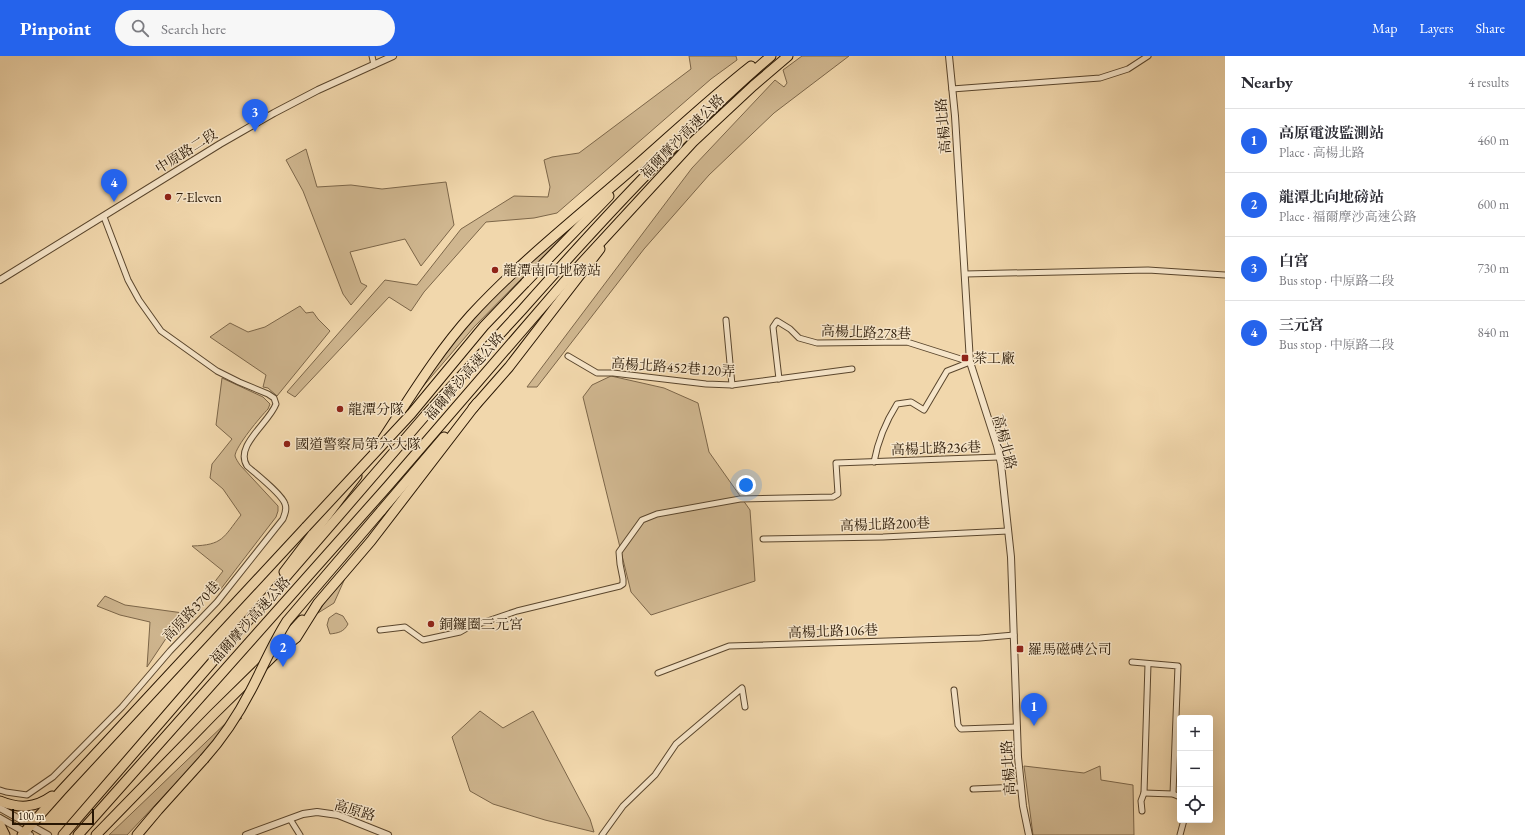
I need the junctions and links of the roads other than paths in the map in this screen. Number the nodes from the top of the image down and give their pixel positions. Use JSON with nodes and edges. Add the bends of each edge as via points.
{"nodes":[{"id":1,"x":372,"y":56,"type":"edge"},
{"id":2,"x":393,"y":56,"type":"edge"},
{"id":3,"x":764,"y":56,"type":"edge"},
{"id":4,"x":771,"y":56,"type":"edge"},
{"id":5,"x":788,"y":56,"type":"edge"},
{"id":6,"x":949,"y":56,"type":"edge"},
{"id":7,"x":1148,"y":56,"type":"edge"},
{"id":8,"x":374,"y":65,"type":"junction"},
{"id":9,"x":952,"y":89,"type":"junction"},
{"id":10,"x":640,"y":162,"type":"junction"},
{"id":11,"x":632,"y":207,"type":"junction"},
{"id":12,"x":104,"y":217,"type":"junction"},
{"id":13,"x":965,"y":274,"type":"junction"},
{"id":14,"x":1225,"y":275,"type":"edge"},
{"id":15,"x":0,"y":280,"type":"edge"},
{"id":16,"x":726,"y":320,"type":"dead end"},
{"id":17,"x":568,"y":356,"type":"dead end"},
{"id":18,"x":970,"y":362,"type":"junction"},
{"id":19,"x":852,"y":369,"type":"dead end"},
{"id":20,"x":779,"y":379,"type":"junction"},
{"id":21,"x":732,"y":385,"type":"junction"},
{"id":22,"x":477,"y":403,"type":"junction"},
{"id":23,"x":999,"y":457,"type":"junction"},
{"id":24,"x":874,"y":462,"type":"junction"},
{"id":25,"x":1008,"y":531,"type":"junction"},
{"id":26,"x":763,"y":540,"type":"dead end"},
{"id":27,"x":265,"y":602,"type":"junction"},
{"id":28,"x":380,"y":630,"type":"dead end"},
{"id":29,"x":1014,"y":635,"type":"junction"},
{"id":30,"x":1132,"y":662,"type":"dead end"},
{"id":31,"x":1148,"y":664,"type":"junction"},
{"id":32,"x":658,"y":673,"type":"dead end"},
{"id":33,"x":954,"y":690,"type":"dead end"},
{"id":34,"x":745,"y":707,"type":"dead end"},
{"id":35,"x":1017,"y":727,"type":"junction"},
{"id":36,"x":1021,"y":787,"type":"junction"},
{"id":37,"x":973,"y":789,"type":"dead end"},
{"id":38,"x":0,"y":790,"type":"edge"},
{"id":39,"x":62,"y":790,"type":"junction"},
{"id":40,"x":1144,"y":793,"type":"junction"},
{"id":41,"x":1173,"y":794,"type":"junction"},
{"id":42,"x":1177,"y":796,"type":"edge"},
{"id":43,"x":0,"y":801,"type":"edge"},
{"id":44,"x":0,"y":808,"type":"edge"},
{"id":45,"x":1142,"y":811,"type":"dead end"},
{"id":46,"x":0,"y":818,"type":"edge"},
{"id":47,"x":290,"y":819,"type":"junction"},
{"id":48,"x":1183,"y":823,"type":"edge"},
{"id":49,"x":147,"y":824,"type":"junction"},
{"id":50,"x":0,"y":825,"type":"edge"},
{"id":51,"x":27,"y":832,"type":"edge"},
{"id":52,"x":46,"y":834,"type":"edge"},
{"id":53,"x":5,"y":835,"type":"edge"},
{"id":54,"x":63,"y":835,"type":"edge"},
{"id":55,"x":78,"y":835,"type":"edge"},
{"id":56,"x":96,"y":835,"type":"edge"},
{"id":57,"x":137,"y":835,"type":"edge"},
{"id":58,"x":141,"y":835,"type":"edge"},
{"id":59,"x":246,"y":835,"type":"edge"},
{"id":60,"x":300,"y":835,"type":"edge"},
{"id":61,"x":388,"y":835,"type":"edge"},
{"id":62,"x":602,"y":835,"type":"edge"},
{"id":63,"x":1029,"y":835,"type":"edge"},
{"id":64,"x":1180,"y":835,"type":"edge"}],
"edges":[{"from":1,"to":8,"type":"street"},
{"from":2,"to":8,"type":"street","name":"中原路二段"},
{"from":3,"to":10,"type":"highway","via":[[707,102]]},
{"from":4,"to":27,"type":"highway","name":"福爾摩沙高速公路","via":[[698,123],[606,217],[429,411]]},
{"from":5,"to":11,"type":"highway","name":"福爾摩沙高速公路","via":[[693,142]]},
{"from":6,"to":9,"type":"street","name":"高楊北路"},
{"from":7,"to":9,"type":"street","via":[[1128,69],[1100,78]]},
{"from":8,"to":12,"type":"street","name":"中原路二段","via":[[274,113]]},
{"from":9,"to":13,"type":"street","name":"高楊北路"},
{"from":10,"to":27,"type":"highway","via":[[498,288],[471,316],[431,366],[361,471],[282,575]]},
{"from":10,"to":39,"type":"highway","bridge":true,"via":[[484,326],[411,414]]},
{"from":11,"to":22,"type":"highway","via":[[509,367]]},
{"from":11,"to":55,"type":"highway","name":"福爾摩沙高速公路","via":[[564,281],[383,491]]},
{"from":12,"to":15,"type":"street","name":"中原路二段"},
{"from":12,"to":38,"type":"street","name":"高原路370巷","via":[[128,280],[161,331],[217,371],[274,398],[276,404],[271,414],[245,446],[243,453],[247,466],[280,496],[286,510],[283,519],[217,602],[170,651],[122,708],[53,777],[27,795]]},
{"from":13,"to":14,"type":"street","via":[[1148,270]]},
{"from":13,"to":18,"type":"street","name":"高楊北路"},
{"from":16,"to":21,"type":"street"},
{"from":17,"to":21,"type":"street","name":"高楊北路452巷120弄","via":[[597,373]]},
{"from":18,"to":20,"type":"street","name":"高楊北路278巷","via":[[907,342],[817,343],[799,338],[777,321],[773,327]]},
{"from":18,"to":23,"type":"street","name":"高楊北路"},
{"from":18,"to":24,"type":"street","via":[[947,371],[924,410],[911,402],[896,404],[877,442]]},
{"from":19,"to":20,"type":"street","name":"高楊北路452巷120弄"},
{"from":20,"to":21,"type":"street","name":"高楊北路452巷120弄"},
{"from":22,"to":49,"type":"highway","bridge":true,"via":[[448,432],[287,621],[239,712],[223,736]]},
{"from":22,"to":56,"type":"highway","via":[[371,540],[325,594],[296,638],[273,656],[214,714]]},
{"from":23,"to":24,"type":"street","name":"高楊北路236巷"},
{"from":23,"to":25,"type":"street","name":"高楊北路"},
{"from":24,"to":28,"type":"street","name":"高楊北路236巷","via":[[836,463],[838,494],[833,497],[740,499],[657,514],[642,520],[619,552],[623,579],[620,586],[517,611],[460,632],[424,640],[405,627]]},
{"from":25,"to":26,"type":"street","name":"高楊北路200巷"},
{"from":25,"to":29,"type":"street","name":"高楊北路"},
{"from":27,"to":54,"type":"highway","name":"福爾摩沙高速公路"},
{"from":29,"to":32,"type":"street","name":"高楊北路106巷","via":[[729,646]]},
{"from":29,"to":35,"type":"street","name":"高楊北路"},
{"from":30,"to":31,"type":"street"},
{"from":31,"to":40,"type":"street"},
{"from":31,"to":41,"type":"street","via":[[1178,666]]},
{"from":33,"to":35,"type":"street","via":[[958,725],[961,729]]},
{"from":34,"to":62,"type":"street","via":[[742,688],[676,744],[655,775],[623,806]]},
{"from":35,"to":36,"type":"street","name":"高楊北路"},
{"from":36,"to":37,"type":"street"},
{"from":36,"to":63,"type":"street","name":"高楊北路"},
{"from":39,"to":43,"type":"highway","via":[[34,806]]},
{"from":39,"to":51,"type":"highway"},
{"from":40,"to":41,"type":"street"},
{"from":40,"to":45,"type":"street"},
{"from":41,"to":42,"type":"street"},
{"from":44,"to":51,"type":"street"},
{"from":46,"to":51,"type":"street"},
{"from":47,"to":59,"type":"street","name":"高原路"},
{"from":47,"to":60,"type":"street"},
{"from":47,"to":61,"type":"street","name":"高原路","via":[[317,812],[338,815]]},
{"from":48,"to":64,"type":"street"},
{"from":49,"to":57,"type":"highway"},
{"from":49,"to":58,"type":"highway"},
{"from":50,"to":53,"type":"highway"},
{"from":51,"to":52,"type":"street"}]}
